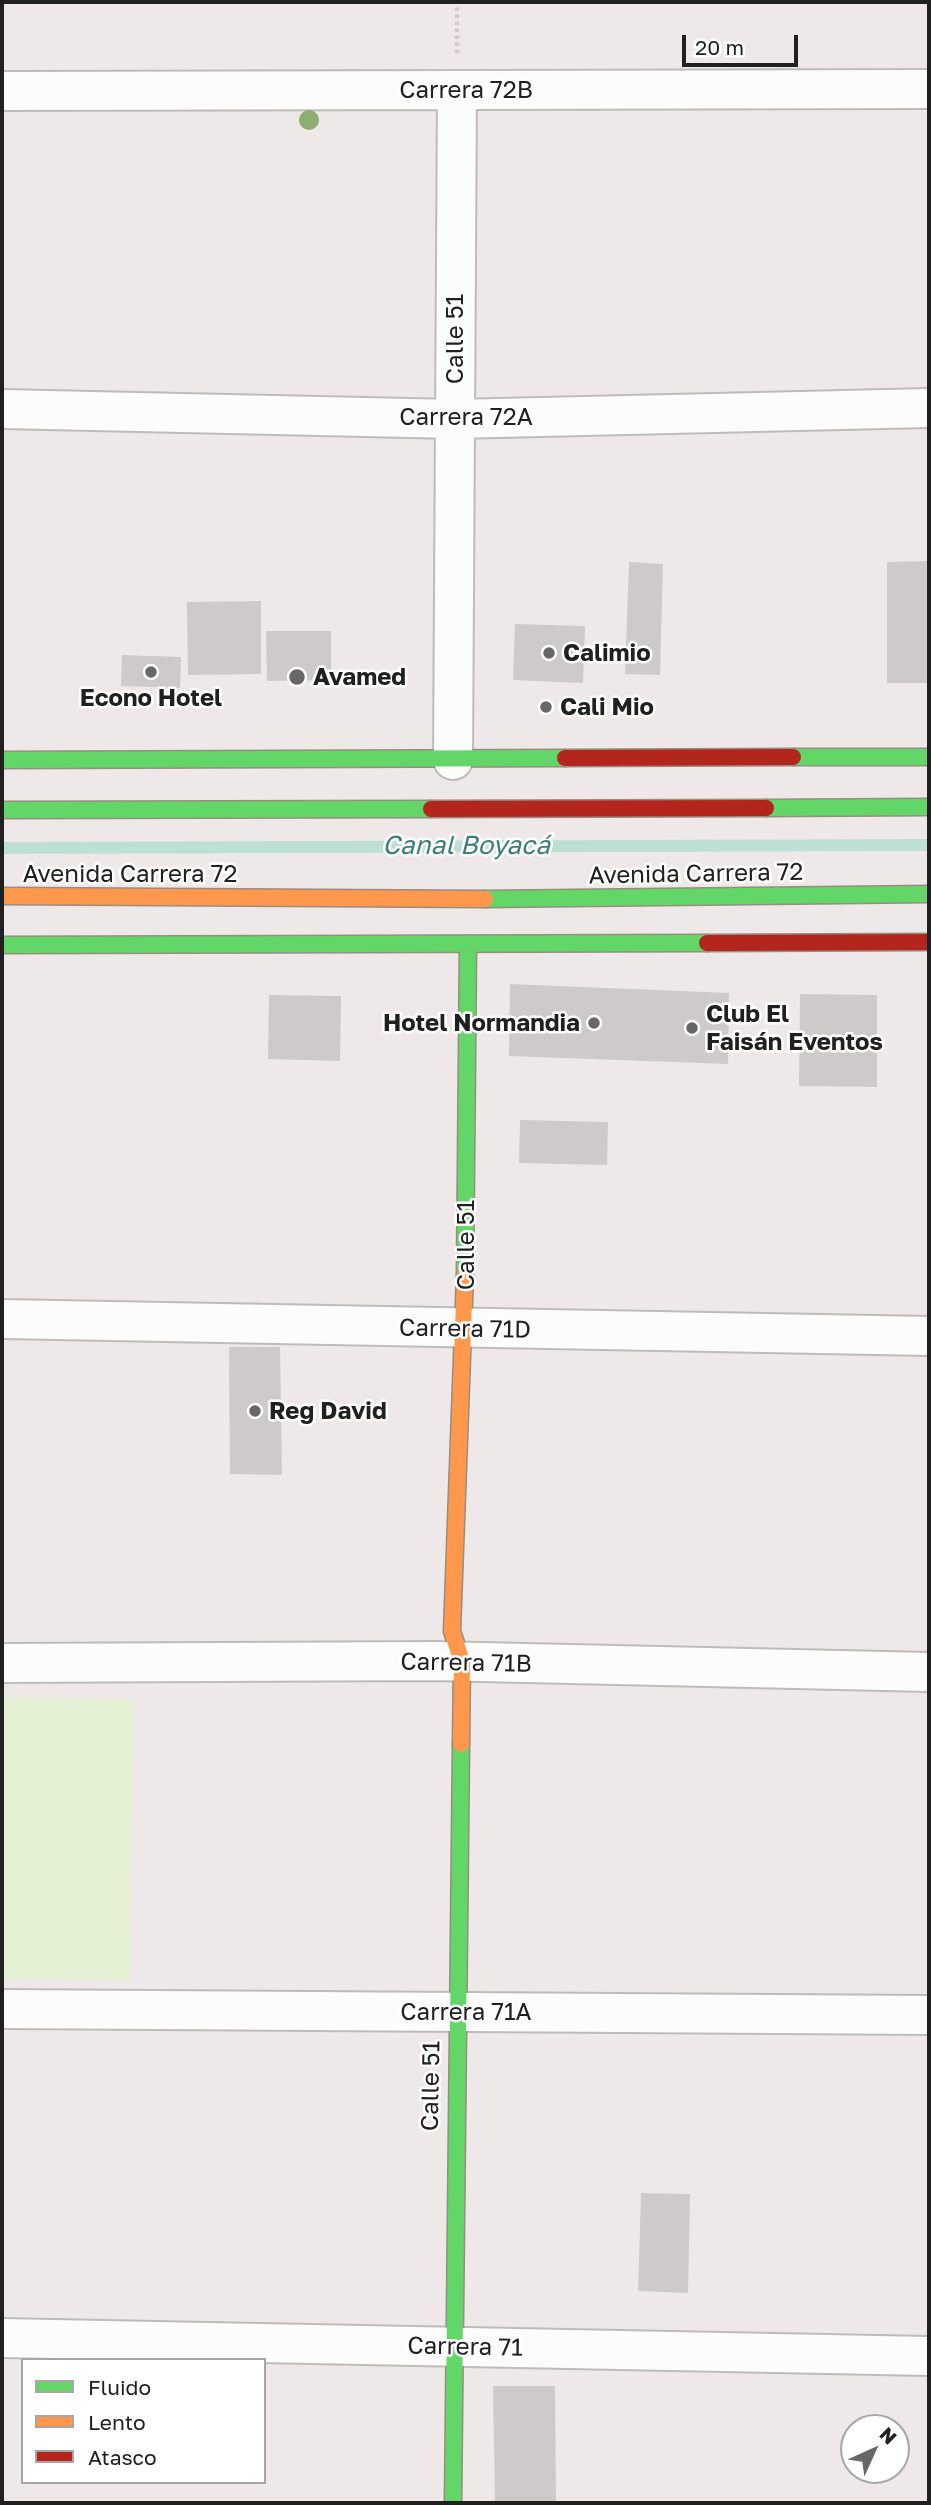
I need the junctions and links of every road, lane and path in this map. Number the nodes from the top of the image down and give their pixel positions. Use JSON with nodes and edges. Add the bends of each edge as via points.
{"nodes":[{"id":1,"x":457,"y":2,"type":"edge"},
{"id":2,"x":929,"y":89,"type":"edge"},
{"id":3,"x":457,"y":90,"type":"junction"},
{"id":4,"x":2,"y":91,"type":"edge"},
{"id":5,"x":929,"y":408,"type":"edge"},
{"id":6,"x":2,"y":409,"type":"edge"},
{"id":7,"x":455,"y":419,"type":"junction"},
{"id":8,"x":876,"y":757,"type":"junction"},
{"id":9,"x":929,"y":757,"type":"edge"},
{"id":10,"x":2,"y":760,"type":"edge"},
{"id":11,"x":113,"y":760,"type":"junction"},
{"id":12,"x":453,"y":760,"type":"junction"},
{"id":13,"x":76,"y":776,"type":"dead end"},
{"id":14,"x":840,"y":776,"type":"dead end"},
{"id":15,"x":815,"y":789,"type":"dead end"},
{"id":16,"x":39,"y":792,"type":"dead end"},
{"id":17,"x":929,"y":807,"type":"edge"},
{"id":18,"x":779,"y":808,"type":"junction"},
{"id":19,"x":2,"y":809,"type":"edge"},
{"id":20,"x":929,"y":894,"type":"edge"},
{"id":21,"x":2,"y":896,"type":"edge"},
{"id":22,"x":24,"y":896,"type":"junction"},
{"id":23,"x":247,"y":897,"type":"junction"},
{"id":24,"x":2,"y":910,"type":"edge"},
{"id":25,"x":281,"y":917,"type":"dead end"},
{"id":26,"x":303,"y":930,"type":"dead end"},
{"id":27,"x":929,"y":942,"type":"edge"},
{"id":28,"x":326,"y":944,"type":"junction"},
{"id":29,"x":468,"y":944,"type":"junction"},
{"id":30,"x":2,"y":945,"type":"edge"},
{"id":31,"x":2,"y":1319,"type":"edge"},
{"id":32,"x":465,"y":1329,"type":"junction"},
{"id":33,"x":929,"y":1336,"type":"edge"},
{"id":34,"x":446,"y":1657,"type":"junction"},
{"id":35,"x":2,"y":1663,"type":"edge"},
{"id":36,"x":929,"y":1672,"type":"edge"},
{"id":37,"x":2,"y":2009,"type":"edge"},
{"id":38,"x":438,"y":2012,"type":"junction"},
{"id":39,"x":929,"y":2015,"type":"edge"},
{"id":40,"x":2,"y":2338,"type":"edge"},
{"id":41,"x":435,"y":2346,"type":"junction"},
{"id":42,"x":929,"y":2356,"type":"edge"},
{"id":43,"x":453,"y":2503,"type":"edge"}],
"edges":[{"from":1,"to":3,"type":"path"},
{"from":2,"to":3,"type":"street","name":"Carrera 72B"},
{"from":3,"to":4,"type":"street","name":"Carrera 72B"},
{"from":3,"to":7,"type":"street","name":"Calle 51"},
{"from":5,"to":7,"type":"street","name":"Carrera 72A"},
{"from":6,"to":7,"type":"street","name":"Carrera 72A"},
{"from":7,"to":12,"type":"street","name":"Calle 51"},
{"from":8,"to":9,"type":"main road"},
{"from":8,"to":12,"type":"main road"},
{"from":8,"to":14,"type":"main road"},
{"from":10,"to":11,"type":"main road"},
{"from":11,"to":12,"type":"main road"},
{"from":11,"to":13,"type":"main road"},
{"from":15,"to":18,"type":"main road"},
{"from":16,"to":19,"type":"main road"},
{"from":17,"to":18,"type":"main road"},
{"from":18,"to":19,"type":"main road"},
{"from":20,"to":23,"type":"main road","name":"Avenida Carrera 72"},
{"from":21,"to":22,"type":"main road","name":"Avenida Carrera 72"},
{"from":22,"to":23,"type":"main road","name":"Avenida Carrera 72"},
{"from":22,"to":24,"type":"main road"},
{"from":23,"to":25,"type":"main road"},
{"from":26,"to":28,"type":"main road"},
{"from":27,"to":29,"type":"main road"},
{"from":28,"to":29,"type":"main road"},
{"from":28,"to":30,"type":"main road"},
{"from":29,"to":32,"type":"main road","name":"Calle 51"},
{"from":31,"to":32,"type":"street","name":"Carrera 71D"},
{"from":32,"to":33,"type":"street","name":"Carrera 71D"},
{"from":32,"to":34,"type":"main road","name":"Calle 51"},
{"from":34,"to":35,"type":"street","name":"Carrera 71B"},
{"from":34,"to":36,"type":"street","name":"Carrera 71B"},
{"from":34,"to":38,"type":"main road","name":"Calle 51"},
{"from":37,"to":38,"type":"street","name":"Carrera 71A"},
{"from":38,"to":39,"type":"street","name":"Carrera 71A"},
{"from":38,"to":41,"type":"main road","name":"Calle 51"},
{"from":40,"to":41,"type":"street","name":"Carrera 71"},
{"from":41,"to":42,"type":"street","name":"Carrera 71"},
{"from":41,"to":43,"type":"main road","name":"Calle 51"}]}
